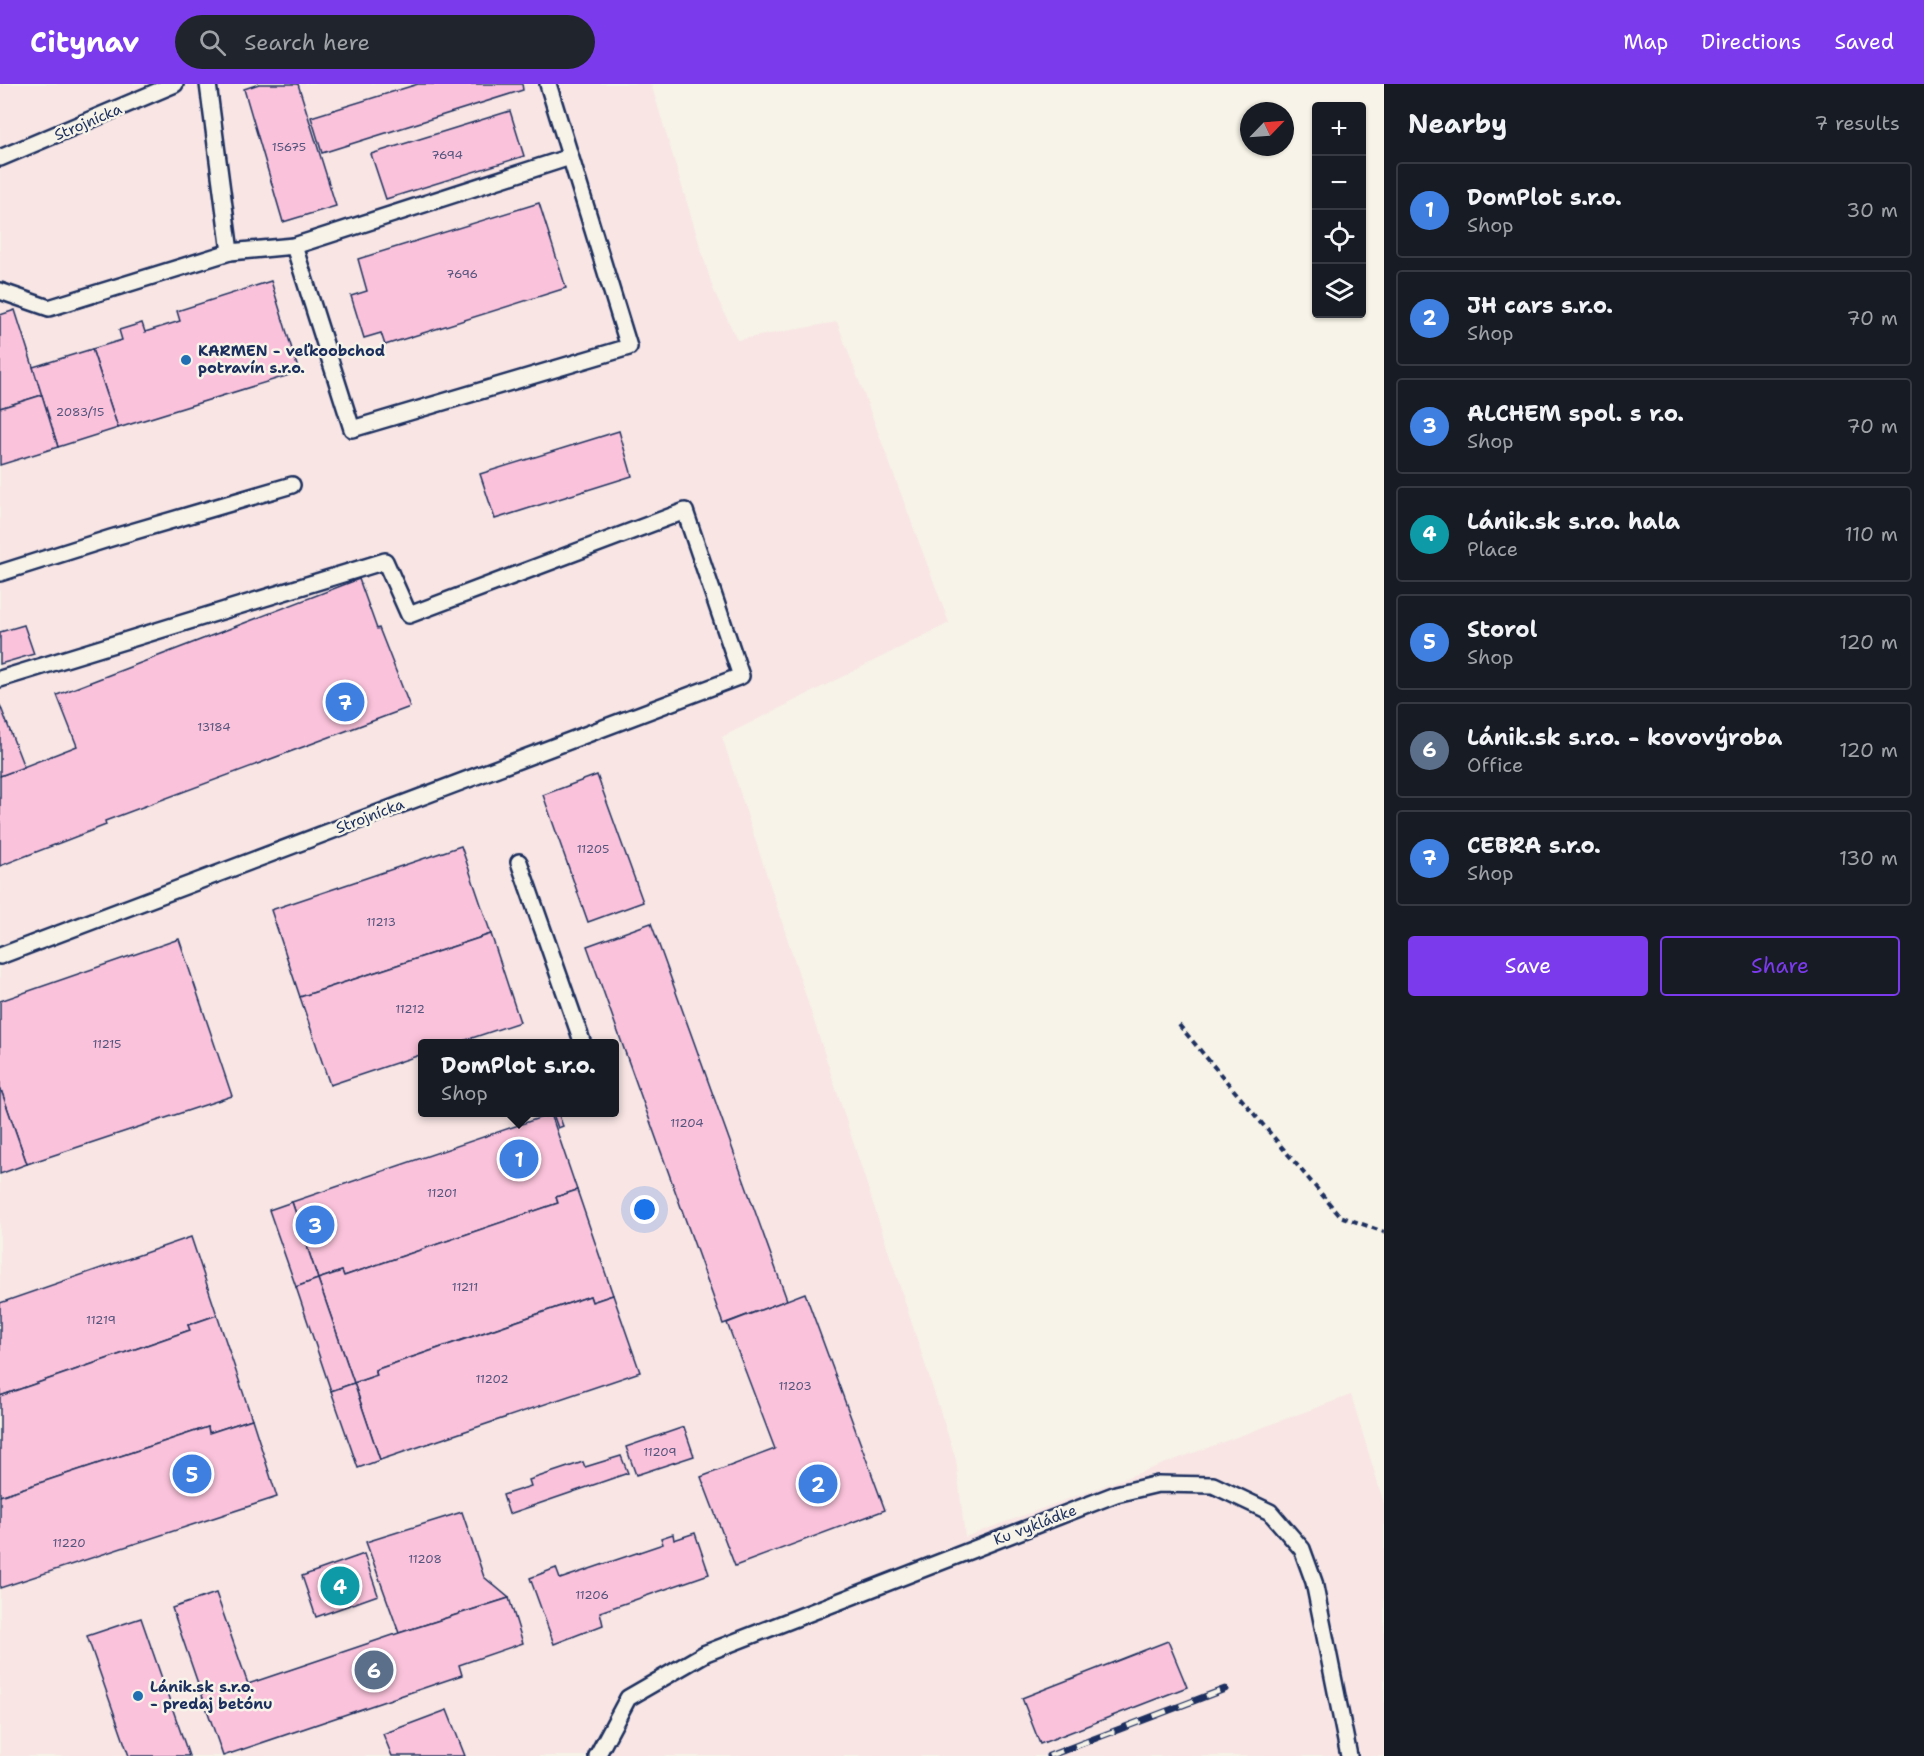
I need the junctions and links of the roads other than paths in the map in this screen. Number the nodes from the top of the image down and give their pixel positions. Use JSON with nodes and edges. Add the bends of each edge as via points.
{"nodes":[{"id":1,"x":175,"y":84,"type":"edge"},
{"id":2,"x":208,"y":84,"type":"edge"},
{"id":3,"x":548,"y":84,"type":"edge"},
{"id":4,"x":570,"y":157,"type":"junction"},
{"id":5,"x":0,"y":158,"type":"edge"},
{"id":6,"x":294,"y":246,"type":"junction"},
{"id":7,"x":230,"y":252,"type":"junction"},
{"id":8,"x":0,"y":291,"type":"edge"},
{"id":9,"x":292,"y":485,"type":"dead end"},
{"id":10,"x":0,"y":573,"type":"edge"},
{"id":11,"x":0,"y":679,"type":"edge"},
{"id":12,"x":519,"y":862,"type":"dead end"},
{"id":13,"x":0,"y":956,"type":"edge"},
{"id":14,"x":581,"y":1039,"type":"edge"},
{"id":15,"x":597,"y":1756,"type":"edge"},
{"id":16,"x":1349,"y":1756,"type":"edge"}],
"edges":[{"from":1,"to":5,"type":"lane","name":"Strojnícka"},
{"from":2,"to":7,"type":"lane"},
{"from":3,"to":4,"type":"lane"},
{"from":4,"to":6,"type":"lane"},
{"from":4,"to":6,"type":"lane","via":[[629,347],[352,429]]},
{"from":6,"to":7,"type":"lane"},
{"from":7,"to":8,"type":"lane","via":[[49,308]]},
{"from":9,"to":10,"type":"lane"},
{"from":11,"to":13,"type":"lane","name":"Strojnícka","via":[[385,561],[409,615],[685,511],[741,676]]},
{"from":12,"to":14,"type":"lane"},
{"from":15,"to":16,"type":"lane","name":"Ku vykládke","via":[[628,1698],[706,1653],[1116,1494],[1158,1484],[1213,1485],[1270,1512],[1302,1549],[1314,1582]]}]}
